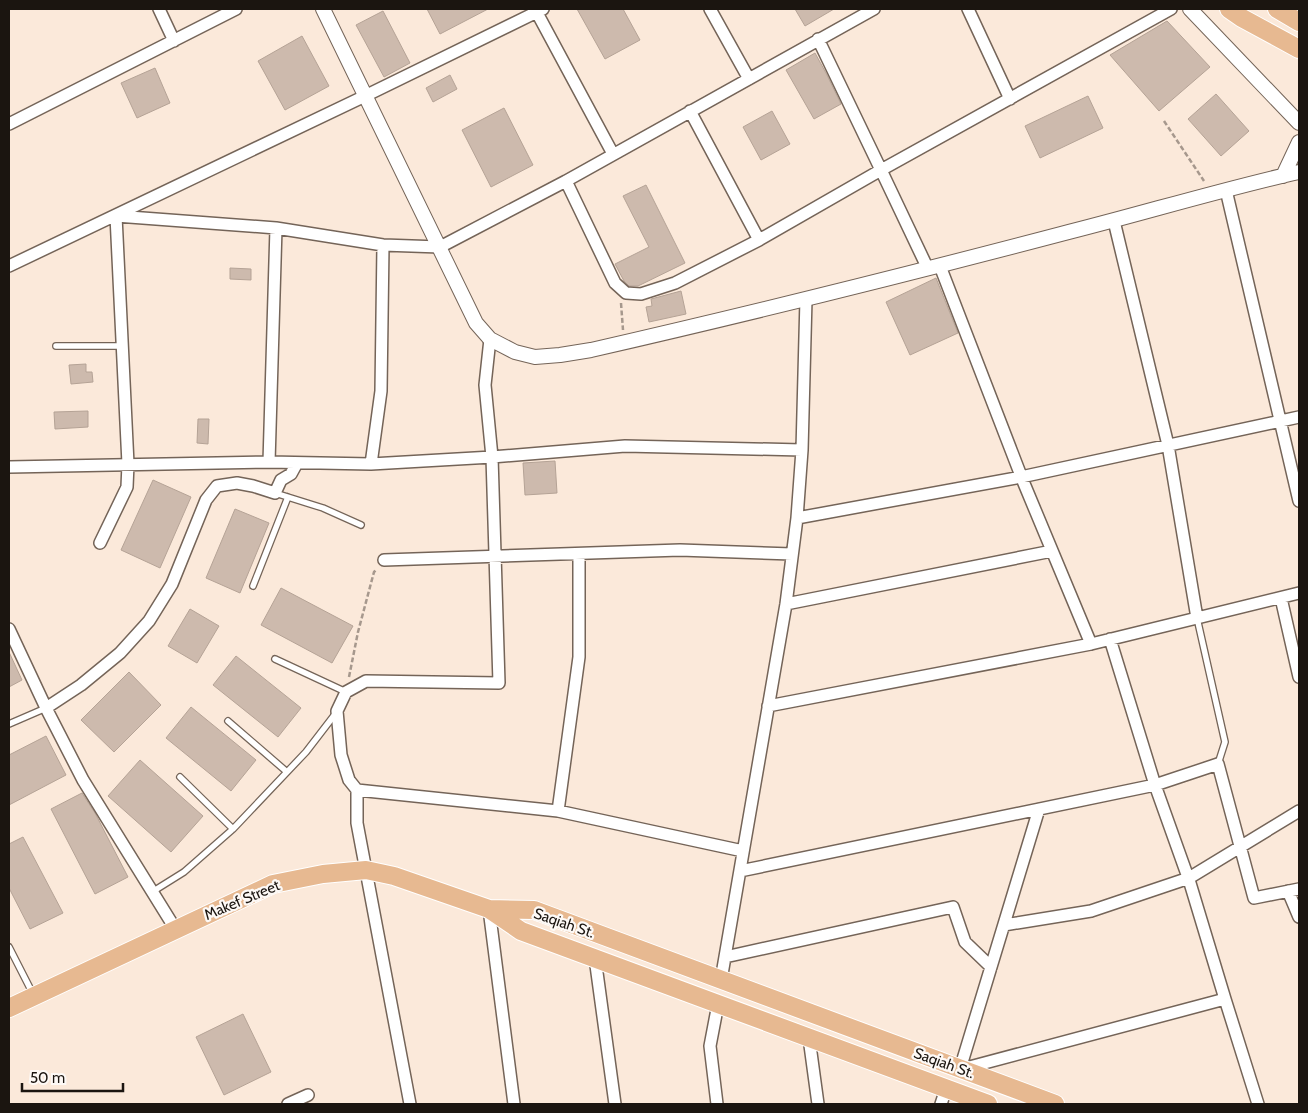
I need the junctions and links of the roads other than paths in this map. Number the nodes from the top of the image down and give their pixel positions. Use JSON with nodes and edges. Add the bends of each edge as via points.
{"nodes":[{"id":1,"x":159,"y":9,"type":"edge"},
{"id":2,"x":236,"y":9,"type":"edge"},
{"id":3,"x":323,"y":9,"type":"edge"},
{"id":4,"x":710,"y":9,"type":"edge"},
{"id":5,"x":874,"y":9,"type":"edge"},
{"id":6,"x":968,"y":9,"type":"edge"},
{"id":7,"x":1171,"y":9,"type":"edge"},
{"id":8,"x":1190,"y":9,"type":"edge"},
{"id":9,"x":1229,"y":9,"type":"edge"},
{"id":10,"x":1277,"y":9,"type":"edge"},
{"id":11,"x":539,"y":10,"type":"edge"},
{"id":12,"x":1299,"y":22,"type":"edge"},
{"id":13,"x":818,"y":39,"type":"junction"},
{"id":14,"x":174,"y":41,"type":"junction"},
{"id":15,"x":1299,"y":49,"type":"edge"},
{"id":16,"x":749,"y":79,"type":"junction"},
{"id":17,"x":366,"y":96,"type":"junction"},
{"id":18,"x":1010,"y":99,"type":"junction"},
{"id":19,"x":690,"y":111,"type":"junction"},
{"id":20,"x":1299,"y":123,"type":"edge"},
{"id":21,"x":9,"y":124,"type":"edge"},
{"id":22,"x":1299,"y":142,"type":"edge"},
{"id":23,"x":613,"y":154,"type":"junction"},
{"id":24,"x":881,"y":170,"type":"junction"},
{"id":25,"x":1299,"y":172,"type":"edge"},
{"id":26,"x":1283,"y":176,"type":"junction"},
{"id":27,"x":566,"y":181,"type":"junction"},
{"id":28,"x":1226,"y":190,"type":"junction"},
{"id":29,"x":116,"y":216,"type":"junction"},
{"id":30,"x":1114,"y":220,"type":"junction"},
{"id":31,"x":276,"y":228,"type":"junction"},
{"id":32,"x":759,"y":240,"type":"junction"},
{"id":33,"x":383,"y":244,"type":"junction"},
{"id":34,"x":440,"y":247,"type":"junction"},
{"id":35,"x":9,"y":266,"type":"edge"},
{"id":36,"x":934,"y":267,"type":"junction"},
{"id":37,"x":806,"y":299,"type":"junction"},
{"id":38,"x":490,"y":339,"type":"junction"},
{"id":39,"x":56,"y":346,"type":"dead end"},
{"id":40,"x":122,"y":346,"type":"junction"},
{"id":41,"x":1299,"y":417,"type":"edge"},
{"id":42,"x":1281,"y":420,"type":"junction"},
{"id":43,"x":1168,"y":445,"type":"junction"},
{"id":44,"x":802,"y":450,"type":"junction"},
{"id":45,"x":492,"y":457,"type":"junction"},
{"id":46,"x":269,"y":462,"type":"junction"},
{"id":47,"x":297,"y":463,"type":"junction"},
{"id":48,"x":128,"y":464,"type":"junction"},
{"id":49,"x":371,"y":464,"type":"junction"},
{"id":50,"x":9,"y":467,"type":"edge"},
{"id":51,"x":1021,"y":477,"type":"junction"},
{"id":52,"x":276,"y":493,"type":"junction"},
{"id":53,"x":288,"y":497,"type":"junction"},
{"id":54,"x":1299,"y":501,"type":"edge"},
{"id":55,"x":797,"y":518,"type":"junction"},
{"id":56,"x":361,"y":525,"type":"dead end"},
{"id":57,"x":100,"y":543,"type":"dead end"},
{"id":58,"x":1052,"y":550,"type":"junction"},
{"id":59,"x":579,"y":554,"type":"junction"},
{"id":60,"x":792,"y":554,"type":"junction"},
{"id":61,"x":495,"y":556,"type":"junction"},
{"id":62,"x":384,"y":560,"type":"road end"},
{"id":63,"x":253,"y":586,"type":"dead end"},
{"id":64,"x":1299,"y":593,"type":"edge"},
{"id":65,"x":1281,"y":598,"type":"junction"},
{"id":66,"x":786,"y":604,"type":"junction"},
{"id":67,"x":1197,"y":618,"type":"junction"},
{"id":68,"x":9,"y":629,"type":"edge"},
{"id":69,"x":1110,"y":639,"type":"junction"},
{"id":70,"x":1091,"y":644,"type":"junction"},
{"id":71,"x":275,"y":659,"type":"dead end"},
{"id":72,"x":1299,"y":677,"type":"edge"},
{"id":73,"x":346,"y":692,"type":"junction"},
{"id":74,"x":768,"y":706,"type":"junction"},
{"id":75,"x":46,"y":708,"type":"junction"},
{"id":76,"x":337,"y":711,"type":"junction"},
{"id":77,"x":228,"y":721,"type":"dead end"},
{"id":78,"x":9,"y":724,"type":"edge"},
{"id":79,"x":1218,"y":764,"type":"junction"},
{"id":80,"x":287,"y":772,"type":"junction"},
{"id":81,"x":180,"y":777,"type":"dead end"},
{"id":82,"x":1155,"y":785,"type":"junction"},
{"id":83,"x":357,"y":790,"type":"junction"},
{"id":84,"x":1039,"y":809,"type":"junction"},
{"id":85,"x":558,"y":811,"type":"junction"},
{"id":86,"x":1299,"y":812,"type":"edge"},
{"id":87,"x":233,"y":829,"type":"junction"},
{"id":88,"x":1239,"y":847,"type":"junction"},
{"id":89,"x":743,"y":851,"type":"junction"},
{"id":90,"x":366,"y":870,"type":"junction"},
{"id":91,"x":740,"y":871,"type":"junction"},
{"id":92,"x":1188,"y":878,"type":"junction"},
{"id":93,"x":1294,"y":890,"type":"edge"},
{"id":94,"x":152,"y":892,"type":"junction"},
{"id":95,"x":489,"y":909,"type":"junction"},
{"id":96,"x":1299,"y":917,"type":"edge"},
{"id":97,"x":1004,"y":925,"type":"junction"},
{"id":98,"x":176,"y":930,"type":"junction"},
{"id":99,"x":9,"y":947,"type":"edge"},
{"id":100,"x":725,"y":956,"type":"junction"},
{"id":101,"x":595,"y":958,"type":"junction"},
{"id":102,"x":991,"y":967,"type":"junction"},
{"id":103,"x":721,"y":980,"type":"junction"},
{"id":104,"x":34,"y":996,"type":"junction"},
{"id":105,"x":1225,"y":999,"type":"junction"},
{"id":106,"x":718,"y":1004,"type":"junction"},
{"id":107,"x":9,"y":1008,"type":"edge"},
{"id":108,"x":809,"y":1038,"type":"junction"},
{"id":109,"x":960,"y":1069,"type":"junction"},
{"id":110,"x":308,"y":1095,"type":"dead end"},
{"id":111,"x":944,"y":1097,"type":"edge"},
{"id":112,"x":288,"y":1104,"type":"edge"},
{"id":113,"x":410,"y":1104,"type":"edge"},
{"id":114,"x":514,"y":1104,"type":"edge"},
{"id":115,"x":615,"y":1104,"type":"edge"},
{"id":116,"x":717,"y":1104,"type":"edge"},
{"id":117,"x":818,"y":1104,"type":"edge"},
{"id":118,"x":988,"y":1104,"type":"edge"},
{"id":119,"x":1055,"y":1104,"type":"edge"},
{"id":120,"x":1258,"y":1104,"type":"edge"}],
"edges":[{"from":1,"to":14,"type":"street"},
{"from":2,"to":14,"type":"street"},
{"from":3,"to":17,"type":"street"},
{"from":4,"to":16,"type":"street"},
{"from":5,"to":13,"type":"street"},
{"from":6,"to":18,"type":"street"},
{"from":7,"to":18,"type":"street"},
{"from":8,"to":20,"type":"street"},
{"from":9,"to":15,"type":"main road"},
{"from":10,"to":12,"type":"main road"},
{"from":11,"to":17,"type":"street"},
{"from":11,"to":23,"type":"street"},
{"from":13,"to":16,"type":"street"},
{"from":13,"to":24,"type":"street"},
{"from":14,"to":21,"type":"street"},
{"from":16,"to":19,"type":"street"},
{"from":17,"to":29,"type":"street"},
{"from":17,"to":34,"type":"street"},
{"from":18,"to":24,"type":"street"},
{"from":19,"to":23,"type":"street"},
{"from":19,"to":32,"type":"street"},
{"from":22,"to":26,"type":"street"},
{"from":23,"to":27,"type":"street"},
{"from":24,"to":32,"type":"street"},
{"from":24,"to":36,"type":"street"},
{"from":25,"to":26,"type":"street"},
{"from":26,"to":28,"type":"street"},
{"from":27,"to":32,"type":"street","via":[[616,283],[626,293],[641,294],[675,283]]},
{"from":27,"to":34,"type":"street"},
{"from":28,"to":30,"type":"street"},
{"from":28,"to":42,"type":"street"},
{"from":29,"to":31,"type":"street"},
{"from":29,"to":35,"type":"street"},
{"from":29,"to":40,"type":"street"},
{"from":30,"to":36,"type":"street"},
{"from":30,"to":43,"type":"street"},
{"from":31,"to":33,"type":"street"},
{"from":31,"to":46,"type":"street"},
{"from":33,"to":34,"type":"street"},
{"from":33,"to":49,"type":"street","via":[[381,391]]},
{"from":34,"to":38,"type":"street","via":[[476,323]]},
{"from":36,"to":37,"type":"street"},
{"from":36,"to":51,"type":"street"},
{"from":37,"to":38,"type":"street","via":[[560,355],[535,357],[515,352]]},
{"from":37,"to":44,"type":"street"},
{"from":38,"to":45,"type":"street","via":[[485,385]]},
{"from":39,"to":40,"type":"lane"},
{"from":40,"to":48,"type":"street"},
{"from":41,"to":42,"type":"street"},
{"from":42,"to":43,"type":"street"},
{"from":42,"to":54,"type":"street"},
{"from":43,"to":51,"type":"street"},
{"from":43,"to":67,"type":"street"},
{"from":44,"to":45,"type":"street","via":[[625,446]]},
{"from":44,"to":55,"type":"street"},
{"from":45,"to":49,"type":"street"},
{"from":45,"to":61,"type":"street"},
{"from":46,"to":47,"type":"street"},
{"from":46,"to":48,"type":"street"},
{"from":47,"to":49,"type":"street"},
{"from":47,"to":52,"type":"street","via":[[291,474],[281,480]]},
{"from":48,"to":50,"type":"street"},
{"from":48,"to":57,"type":"street","via":[[127,487]]},
{"from":51,"to":55,"type":"street"},
{"from":51,"to":58,"type":"street"},
{"from":52,"to":53,"type":"lane"},
{"from":52,"to":75,"type":"street","via":[[237,483],[217,486],[206,500],[172,584],[149,622],[120,653]]},
{"from":53,"to":56,"type":"lane"},
{"from":53,"to":63,"type":"lane"},
{"from":55,"to":60,"type":"street"},
{"from":58,"to":66,"type":"street"},
{"from":58,"to":70,"type":"street"},
{"from":59,"to":60,"type":"street","via":[[680,550]]},
{"from":59,"to":61,"type":"street"},
{"from":59,"to":85,"type":"street","via":[[579,658]]},
{"from":60,"to":66,"type":"street"},
{"from":61,"to":62,"type":"street"},
{"from":61,"to":73,"type":"street","via":[[499,683],[366,680]]},
{"from":64,"to":65,"type":"street"},
{"from":65,"to":67,"type":"street"},
{"from":65,"to":72,"type":"street"},
{"from":66,"to":74,"type":"street"},
{"from":67,"to":69,"type":"street"},
{"from":67,"to":79,"type":"lane","via":[[1226,742]]},
{"from":68,"to":75,"type":"street"},
{"from":69,"to":70,"type":"street"},
{"from":69,"to":82,"type":"street"},
{"from":70,"to":74,"type":"street"},
{"from":71,"to":73,"type":"lane"},
{"from":73,"to":76,"type":"street"},
{"from":74,"to":89,"type":"street"},
{"from":75,"to":78,"type":"lane"},
{"from":75,"to":94,"type":"street","via":[[83,780]]},
{"from":76,"to":80,"type":"lane"},
{"from":76,"to":83,"type":"street","via":[[341,755],[349,780]]},
{"from":77,"to":80,"type":"lane"},
{"from":79,"to":82,"type":"street"},
{"from":79,"to":88,"type":"street"},
{"from":80,"to":87,"type":"lane"},
{"from":81,"to":87,"type":"lane"},
{"from":82,"to":84,"type":"street"},
{"from":82,"to":92,"type":"street"},
{"from":83,"to":85,"type":"street"},
{"from":83,"to":90,"type":"street","via":[[357,823]]},
{"from":84,"to":91,"type":"street"},
{"from":84,"to":97,"type":"street"},
{"from":85,"to":89,"type":"street"},
{"from":86,"to":88,"type":"street"},
{"from":87,"to":94,"type":"lane","via":[[184,872]]},
{"from":88,"to":92,"type":"street"},
{"from":88,"to":93,"type":"street","via":[[1254,898]]},
{"from":89,"to":91,"type":"street"},
{"from":90,"to":95,"type":"main road","name":"Makef Street","via":[[394,876]]},
{"from":90,"to":98,"type":"main road","name":"Makef Street","via":[[273,884]]},
{"from":90,"to":113,"type":"street"},
{"from":91,"to":100,"type":"street"},
{"from":92,"to":97,"type":"street","via":[[1091,911]]},
{"from":92,"to":105,"type":"street"},
{"from":93,"to":96,"type":"street"},
{"from":94,"to":98,"type":"street"},
{"from":95,"to":101,"type":"main road","name":"Saqiah St.","via":[[521,931]]},
{"from":95,"to":103,"type":"main road","name":"Saqiah St.","via":[[534,910]]},
{"from":95,"to":114,"type":"street"},
{"from":97,"to":102,"type":"street"},
{"from":98,"to":104,"type":"main road","name":"Makef Street"},
{"from":99,"to":104,"type":"lane"},
{"from":100,"to":102,"type":"street","via":[[954,907],[965,942]]},
{"from":100,"to":103,"type":"street"},
{"from":101,"to":106,"type":"main road","name":"Saqiah St."},
{"from":101,"to":115,"type":"street"},
{"from":102,"to":109,"type":"street"},
{"from":103,"to":109,"type":"main road","name":"Saqiah St."},
{"from":104,"to":107,"type":"main road","name":"Makef Street"},
{"from":105,"to":109,"type":"street"},
{"from":105,"to":120,"type":"street"},
{"from":106,"to":108,"type":"main road","name":"Saqiah St."},
{"from":106,"to":116,"type":"street","via":[[710,1046]]},
{"from":108,"to":111,"type":"main road","name":"Saqiah St."},
{"from":108,"to":117,"type":"street"},
{"from":109,"to":119,"type":"main road","name":"Saqiah St."},
{"from":110,"to":112,"type":"street"},
{"from":111,"to":118,"type":"main road","name":"Saqiah St."}]}
